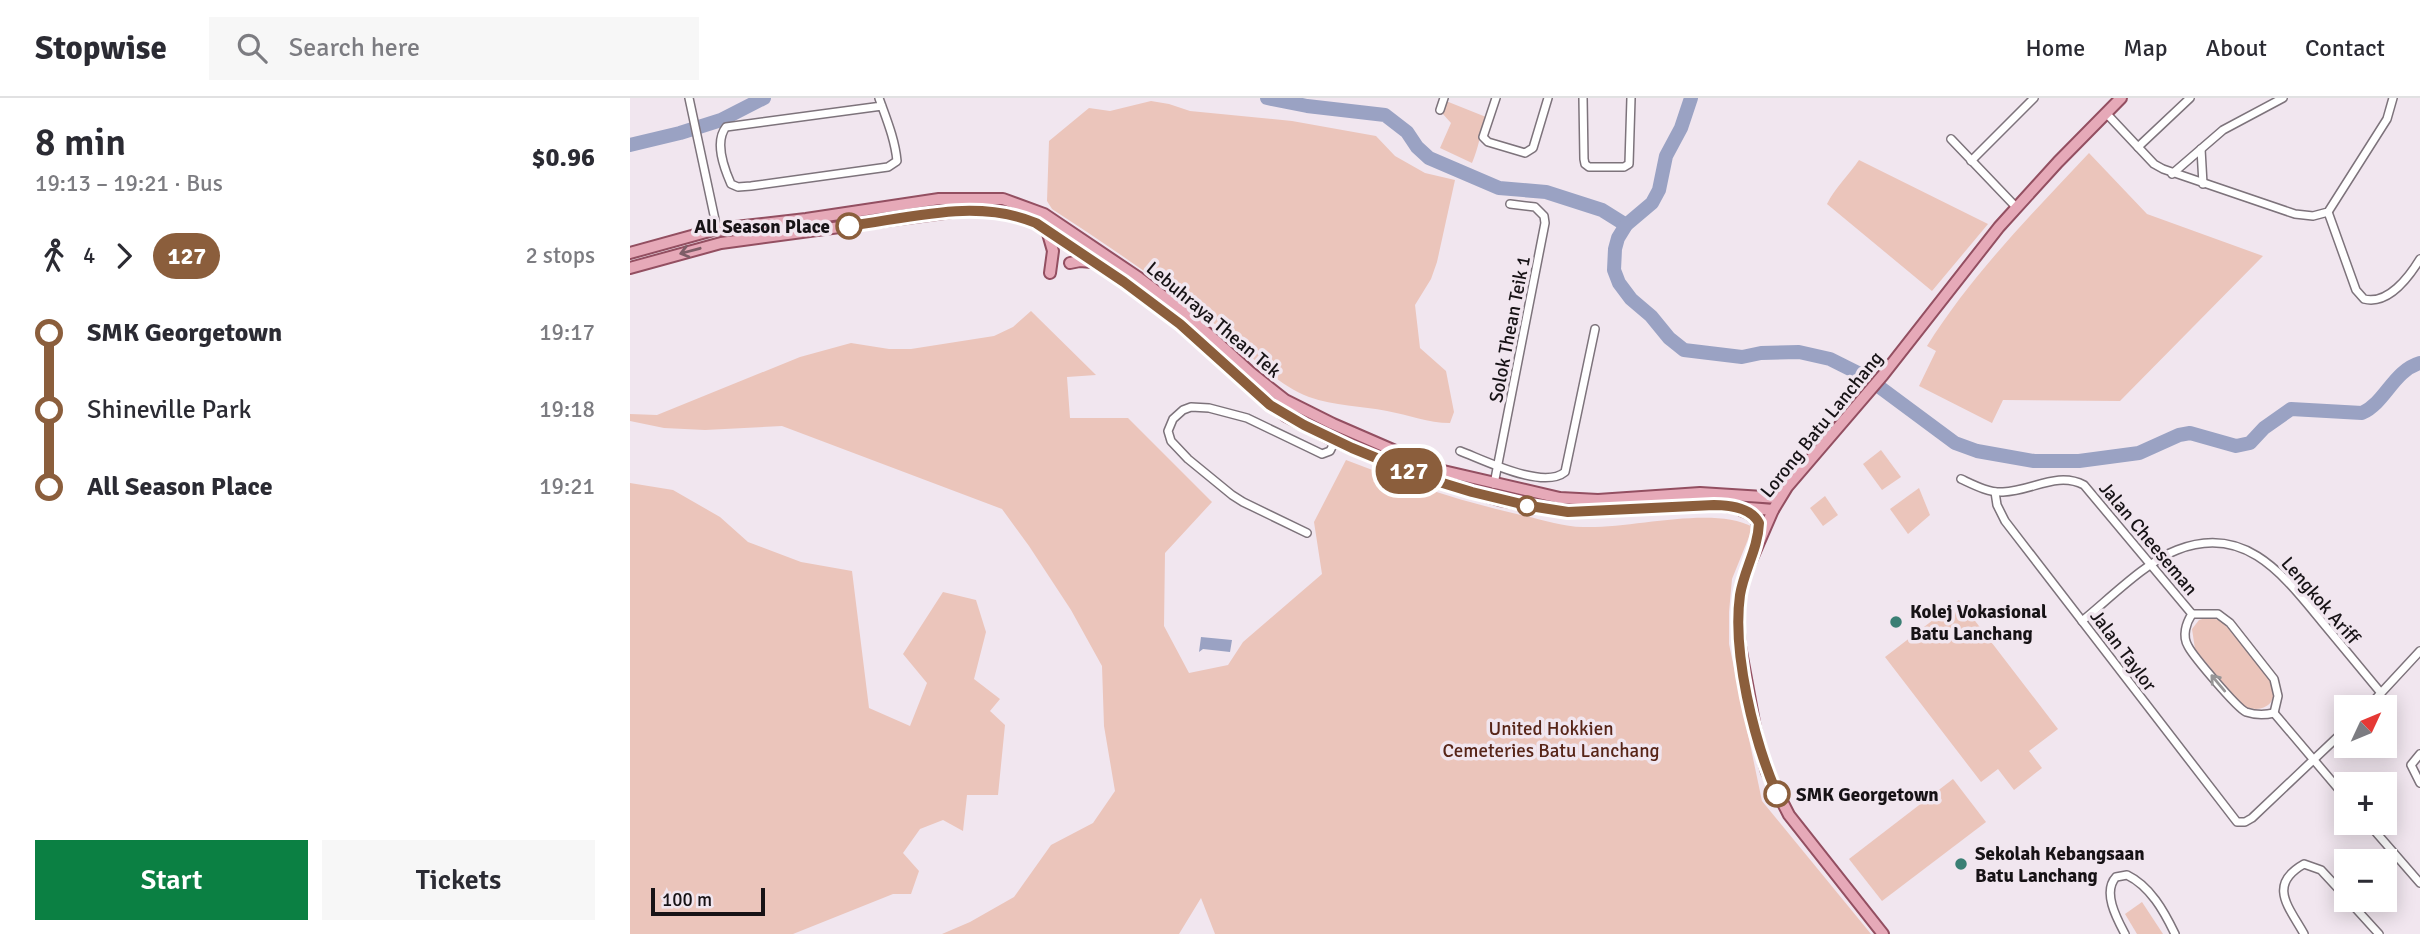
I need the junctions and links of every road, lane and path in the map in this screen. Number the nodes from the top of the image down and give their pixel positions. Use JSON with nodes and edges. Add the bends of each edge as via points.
{"nodes":[{"id":1,"x":689,"y":98,"type":"edge"},
{"id":2,"x":1444,"y":98,"type":"edge"},
{"id":3,"x":1496,"y":98,"type":"edge"},
{"id":4,"x":1548,"y":98,"type":"edge"},
{"id":5,"x":1583,"y":98,"type":"edge"},
{"id":6,"x":1630,"y":98,"type":"edge"},
{"id":7,"x":2034,"y":98,"type":"edge"},
{"id":8,"x":2121,"y":98,"type":"edge"},
{"id":9,"x":2190,"y":98,"type":"edge"},
{"id":10,"x":2283,"y":98,"type":"edge"},
{"id":11,"x":2393,"y":98,"type":"edge"},
{"id":12,"x":881,"y":102,"type":"edge"},
{"id":13,"x":1440,"y":110,"type":"dead end"},
{"id":14,"x":2106,"y":113,"type":"junction"},
{"id":15,"x":1951,"y":139,"type":"dead end"},
{"id":16,"x":2138,"y":147,"type":"junction"},
{"id":17,"x":2202,"y":149,"type":"junction"},
{"id":18,"x":1971,"y":161,"type":"junction"},
{"id":19,"x":2172,"y":174,"type":"junction"},
{"id":20,"x":2203,"y":184,"type":"junction"},
{"id":21,"x":1510,"y":204,"type":"dead end"},
{"id":22,"x":2016,"y":208,"type":"junction"},
{"id":23,"x":2328,"y":212,"type":"junction"},
{"id":24,"x":1044,"y":214,"type":"junction"},
{"id":25,"x":717,"y":229,"type":"junction"},
{"id":26,"x":1047,"y":229,"type":"junction"},
{"id":27,"x":1077,"y":248,"type":"junction"},
{"id":28,"x":630,"y":253,"type":"edge"},
{"id":29,"x":2420,"y":259,"type":"edge"},
{"id":30,"x":1095,"y":262,"type":"junction"},
{"id":31,"x":1070,"y":263,"type":"dead end"},
{"id":32,"x":630,"y":268,"type":"edge"},
{"id":33,"x":1126,"y":268,"type":"junction"},
{"id":34,"x":1051,"y":273,"type":"dead end"},
{"id":35,"x":1595,"y":329,"type":"dead end"},
{"id":36,"x":1299,"y":408,"type":"junction"},
{"id":37,"x":1335,"y":441,"type":"junction"},
{"id":38,"x":1389,"y":449,"type":"junction"},
{"id":39,"x":1460,"y":451,"type":"dead end"},
{"id":40,"x":1498,"y":467,"type":"junction"},
{"id":41,"x":1961,"y":479,"type":"dead end"},
{"id":42,"x":1494,"y":485,"type":"junction"},
{"id":43,"x":1995,"y":492,"type":"junction"},
{"id":44,"x":1779,"y":498,"type":"junction"},
{"id":45,"x":1729,"y":505,"type":"junction"},
{"id":46,"x":1773,"y":510,"type":"junction"},
{"id":47,"x":1307,"y":533,"type":"dead end"},
{"id":48,"x":1758,"y":541,"type":"junction"},
{"id":49,"x":2150,"y":566,"type":"junction"},
{"id":50,"x":2192,"y":614,"type":"junction"},
{"id":51,"x":2082,"y":621,"type":"junction"},
{"id":52,"x":2420,"y":651,"type":"edge"},
{"id":53,"x":2381,"y":693,"type":"joint"},
{"id":54,"x":2274,"y":713,"type":"junction"},
{"id":55,"x":2334,"y":741,"type":"edge"},
{"id":56,"x":2420,"y":754,"type":"edge"},
{"id":57,"x":2313,"y":761,"type":"junction"},
{"id":58,"x":2420,"y":783,"type":"edge"},
{"id":59,"x":2334,"y":784,"type":"edge"},
{"id":60,"x":2378,"y":835,"type":"edge"},
{"id":61,"x":2420,"y":883,"type":"edge"},
{"id":62,"x":2334,"y":885,"type":"edge"},
{"id":63,"x":2359,"y":912,"type":"edge"},
{"id":64,"x":1883,"y":934,"type":"edge"},
{"id":65,"x":2125,"y":934,"type":"edge"},
{"id":66,"x":2175,"y":934,"type":"edge"},
{"id":67,"x":2304,"y":934,"type":"edge"},
{"id":68,"x":2379,"y":934,"type":"edge"}],
"edges":[{"from":1,"to":25,"type":"street"},
{"from":2,"to":13,"type":"street"},
{"from":3,"to":4,"type":"street","via":[[1483,137],[1525,153],[1533,148]]},
{"from":5,"to":6,"type":"street","via":[[1584,159],[1589,167],[1629,164]]},
{"from":7,"to":18,"type":"street"},
{"from":8,"to":14,"type":"main road","name":"Lorong Batu Lanchang"},
{"from":9,"to":16,"type":"street"},
{"from":10,"to":17,"type":"street","via":[[2240,120]]},
{"from":11,"to":23,"type":"street","via":[[2387,119]]},
{"from":12,"to":12,"type":"street","via":[[730,127],[720,140],[731,184],[751,186],[895,164],[895,148]]},
{"from":14,"to":16,"type":"street"},
{"from":14,"to":22,"type":"main road","name":"Lorong Batu Lanchang"},
{"from":15,"to":18,"type":"street"},
{"from":16,"to":19,"type":"street"},
{"from":17,"to":19,"type":"street"},
{"from":17,"to":20,"type":"street"},
{"from":18,"to":22,"type":"street"},
{"from":19,"to":20,"type":"street"},
{"from":20,"to":23,"type":"street","via":[[2295,214]]},
{"from":21,"to":40,"type":"street","name":"Solok Thean Teik 1","via":[[1535,207],[1545,223]]},
{"from":22,"to":44,"type":"main road","name":"Lorong Batu Lanchang"},
{"from":23,"to":29,"type":"street","via":[[2356,290],[2364,299],[2377,300],[2400,286]]},
{"from":24,"to":25,"type":"main road","name":"Lebuhraya Thean Tek","via":[[1003,199],[951,198]]},
{"from":24,"to":27,"type":"main road"},
{"from":24,"to":33,"type":"main road","name":"Lebuhraya Thean Tek"},
{"from":25,"to":28,"type":"main road","name":"Lebuhraya Thean Tek"},
{"from":26,"to":27,"type":"main road","name":"Lebuhraya Thean Tek"},
{"from":26,"to":32,"type":"main road","name":"Lebuhraya Thean Tek","one_way":true,"via":[[1012,215],[959,211],[721,243]]},
{"from":26,"to":34,"type":"main road","via":[[1054,251]]},
{"from":27,"to":30,"type":"main road","name":"Lebuhraya Thean Tek"},
{"from":27,"to":33,"type":"main road","via":[[1086,247]]},
{"from":30,"to":31,"type":"main road"},
{"from":30,"to":37,"type":"main road","name":"Lebuhraya Thean Tek","via":[[1203,342],[1270,405]]},
{"from":33,"to":36,"type":"main road","name":"Lebuhraya Thean Tek","via":[[1184,312],[1270,390]]},
{"from":35,"to":40,"type":"street","via":[[1568,466],[1553,479]]},
{"from":36,"to":37,"type":"main road","via":[[1331,430]]},
{"from":36,"to":38,"type":"main road","name":"Lebuhraya Thean Tek"},
{"from":37,"to":38,"type":"main road","via":[[1345,436]]},
{"from":37,"to":45,"type":"main road","name":"Lebuhraya Thean Tek","via":[[1423,477],[1543,508],[1594,512]]},
{"from":37,"to":47,"type":"street","via":[[1330,451],[1322,454],[1247,418],[1198,407],[1176,415],[1168,431],[1171,441],[1200,471],[1243,502]]},
{"from":38,"to":42,"type":"main road","name":"Lebuhraya Thean Tek","via":[[1439,470]]},
{"from":39,"to":40,"type":"street"},
{"from":40,"to":42,"type":"street","name":"Solok Thean Teik 1"},
{"from":41,"to":43,"type":"street","name":"Jalan Cheeseman"},
{"from":42,"to":44,"type":"main road","name":"Lebuhraya Thean Tek","via":[[1577,499],[1700,493]]},
{"from":43,"to":49,"type":"street","name":"Jalan Cheeseman","via":[[2060,479],[2077,481],[2091,491]]},
{"from":43,"to":51,"type":"street","name":"Jalan Taylor","via":[[2005,521]]},
{"from":44,"to":46,"type":"main road","name":"Lorong Batu Lanchang"},
{"from":45,"to":46,"type":"main road","name":"Lebuhraya Thean Tek"},
{"from":45,"to":48,"type":"main road","via":[[1756,518]]},
{"from":46,"to":48,"type":"main road","name":"Lorong Batu Lanchang"},
{"from":48,"to":64,"type":"main road","name":"Lorong Batu Lanchang","via":[[1743,583],[1738,620],[1742,665],[1761,752],[1789,815]]},
{"from":49,"to":50,"type":"street","name":"Jalan Cheeseman"},
{"from":49,"to":51,"type":"street","name":"Lengkok Ariff"},
{"from":49,"to":53,"type":"street","name":"Lengkok Ariff","via":[[2175,550],[2205,542],[2241,548],[2259,557],[2286,578]]},
{"from":50,"to":54,"type":"street","name":"Jalan Cheeseman","via":[[2218,614],[2230,623],[2274,679],[2278,696]]},
{"from":54,"to":50,"type":"street","name":"Jalan Cheeseman","one_way":true,"via":[[2248,712],[2221,687],[2188,646],[2186,625]]},
{"from":51,"to":57,"type":"street","name":"Jalan Taylor","via":[[2237,822],[2248,821]]},
{"from":52,"to":53,"type":"street"},
{"from":54,"to":57,"type":"street"},
{"from":55,"to":57,"type":"street"},
{"from":56,"to":58,"type":"street","via":[[2411,765]]},
{"from":57,"to":59,"type":"street"},
{"from":60,"to":61,"type":"street"},
{"from":62,"to":67,"type":"street","via":[[2318,868],[2304,864],[2284,882],[2284,899]]},
{"from":63,"to":68,"type":"street"},
{"from":65,"to":66,"type":"street","via":[[2110,887],[2116,877],[2127,875],[2150,893]]}]}
